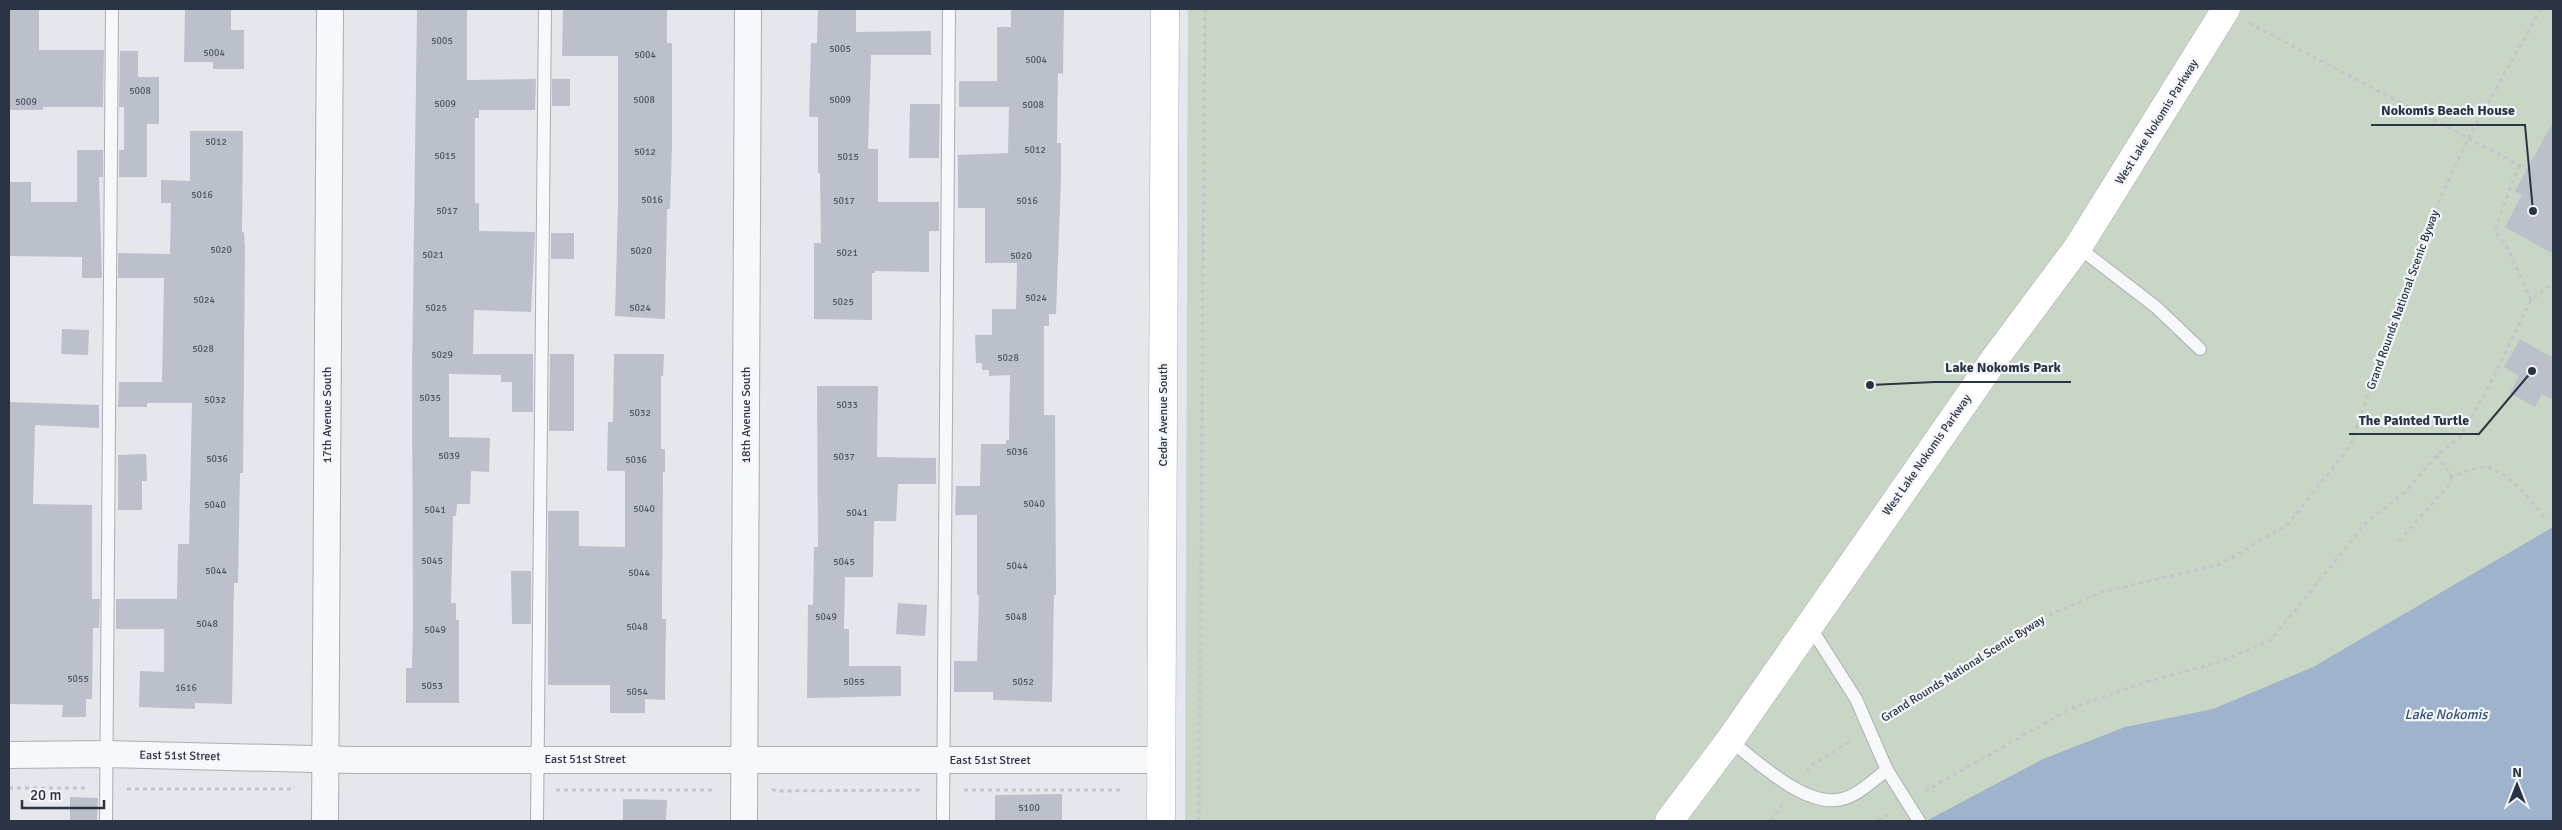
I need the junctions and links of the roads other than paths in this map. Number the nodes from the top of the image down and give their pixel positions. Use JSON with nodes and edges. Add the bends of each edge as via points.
{"nodes":[{"id":1,"x":112,"y":9,"type":"edge"},
{"id":2,"x":330,"y":9,"type":"edge"},
{"id":3,"x":545,"y":9,"type":"edge"},
{"id":4,"x":748,"y":9,"type":"edge"},
{"id":5,"x":949,"y":9,"type":"edge"},
{"id":6,"x":1165,"y":9,"type":"edge"},
{"id":7,"x":2225,"y":10,"type":"edge"},
{"id":8,"x":2078,"y":247,"type":"junction"},
{"id":9,"x":2200,"y":349,"type":"dead end"},
{"id":10,"x":1809,"y":625,"type":"junction"},
{"id":11,"x":1730,"y":740,"type":"junction"},
{"id":12,"x":106,"y":754,"type":"junction"},
{"id":13,"x":9,"y":755,"type":"edge"},
{"id":14,"x":539,"y":758,"type":"junction"},
{"id":15,"x":327,"y":759,"type":"junction"},
{"id":16,"x":745,"y":760,"type":"junction"},
{"id":17,"x":943,"y":760,"type":"junction"},
{"id":18,"x":1162,"y":760,"type":"junction"},
{"id":19,"x":1887,"y":770,"type":"junction"},
{"id":20,"x":106,"y":821,"type":"edge"},
{"id":21,"x":325,"y":821,"type":"edge"},
{"id":22,"x":537,"y":821,"type":"edge"},
{"id":23,"x":744,"y":821,"type":"edge"},
{"id":24,"x":943,"y":821,"type":"edge"},
{"id":25,"x":1161,"y":821,"type":"edge"},
{"id":26,"x":1669,"y":821,"type":"edge"},
{"id":27,"x":1919,"y":821,"type":"edge"}],
"edges":[{"from":1,"to":12,"type":"lane"},
{"from":2,"to":15,"type":"street","name":"17th Avenue South"},
{"from":3,"to":14,"type":"lane"},
{"from":4,"to":16,"type":"street","name":"18th Avenue South"},
{"from":5,"to":17,"type":"lane"},
{"from":6,"to":18,"type":"street","name":"Cedar Avenue South"},
{"from":7,"to":8,"type":"street","name":"West Lake Nokomis Parkway"},
{"from":8,"to":9,"type":"lane","via":[[2156,307]]},
{"from":8,"to":10,"type":"street","name":"West Lake Nokomis Parkway","via":[[1996,357]]},
{"from":10,"to":11,"type":"street","name":"West Lake Nokomis Parkway"},
{"from":10,"to":19,"type":"lane","via":[[1856,699]]},
{"from":11,"to":19,"type":"lane","via":[[1775,777],[1820,800],[1841,800],[1851,796]]},
{"from":11,"to":26,"type":"street","name":"West Lake Nokomis Parkway"},
{"from":12,"to":13,"type":"street","name":"East 51st Street"},
{"from":12,"to":15,"type":"street","name":"East 51st Street"},
{"from":12,"to":20,"type":"lane"},
{"from":14,"to":15,"type":"street","name":"East 51st Street"},
{"from":14,"to":16,"type":"street","name":"East 51st Street"},
{"from":14,"to":22,"type":"lane"},
{"from":15,"to":21,"type":"street","name":"17th Avenue South"},
{"from":16,"to":17,"type":"street","name":"East 51st Street"},
{"from":16,"to":23,"type":"street","name":"18th Avenue South"},
{"from":17,"to":18,"type":"street","name":"East 51st Street"},
{"from":17,"to":24,"type":"lane"},
{"from":18,"to":25,"type":"street","name":"Cedar Avenue South"},
{"from":19,"to":27,"type":"lane"}]}
